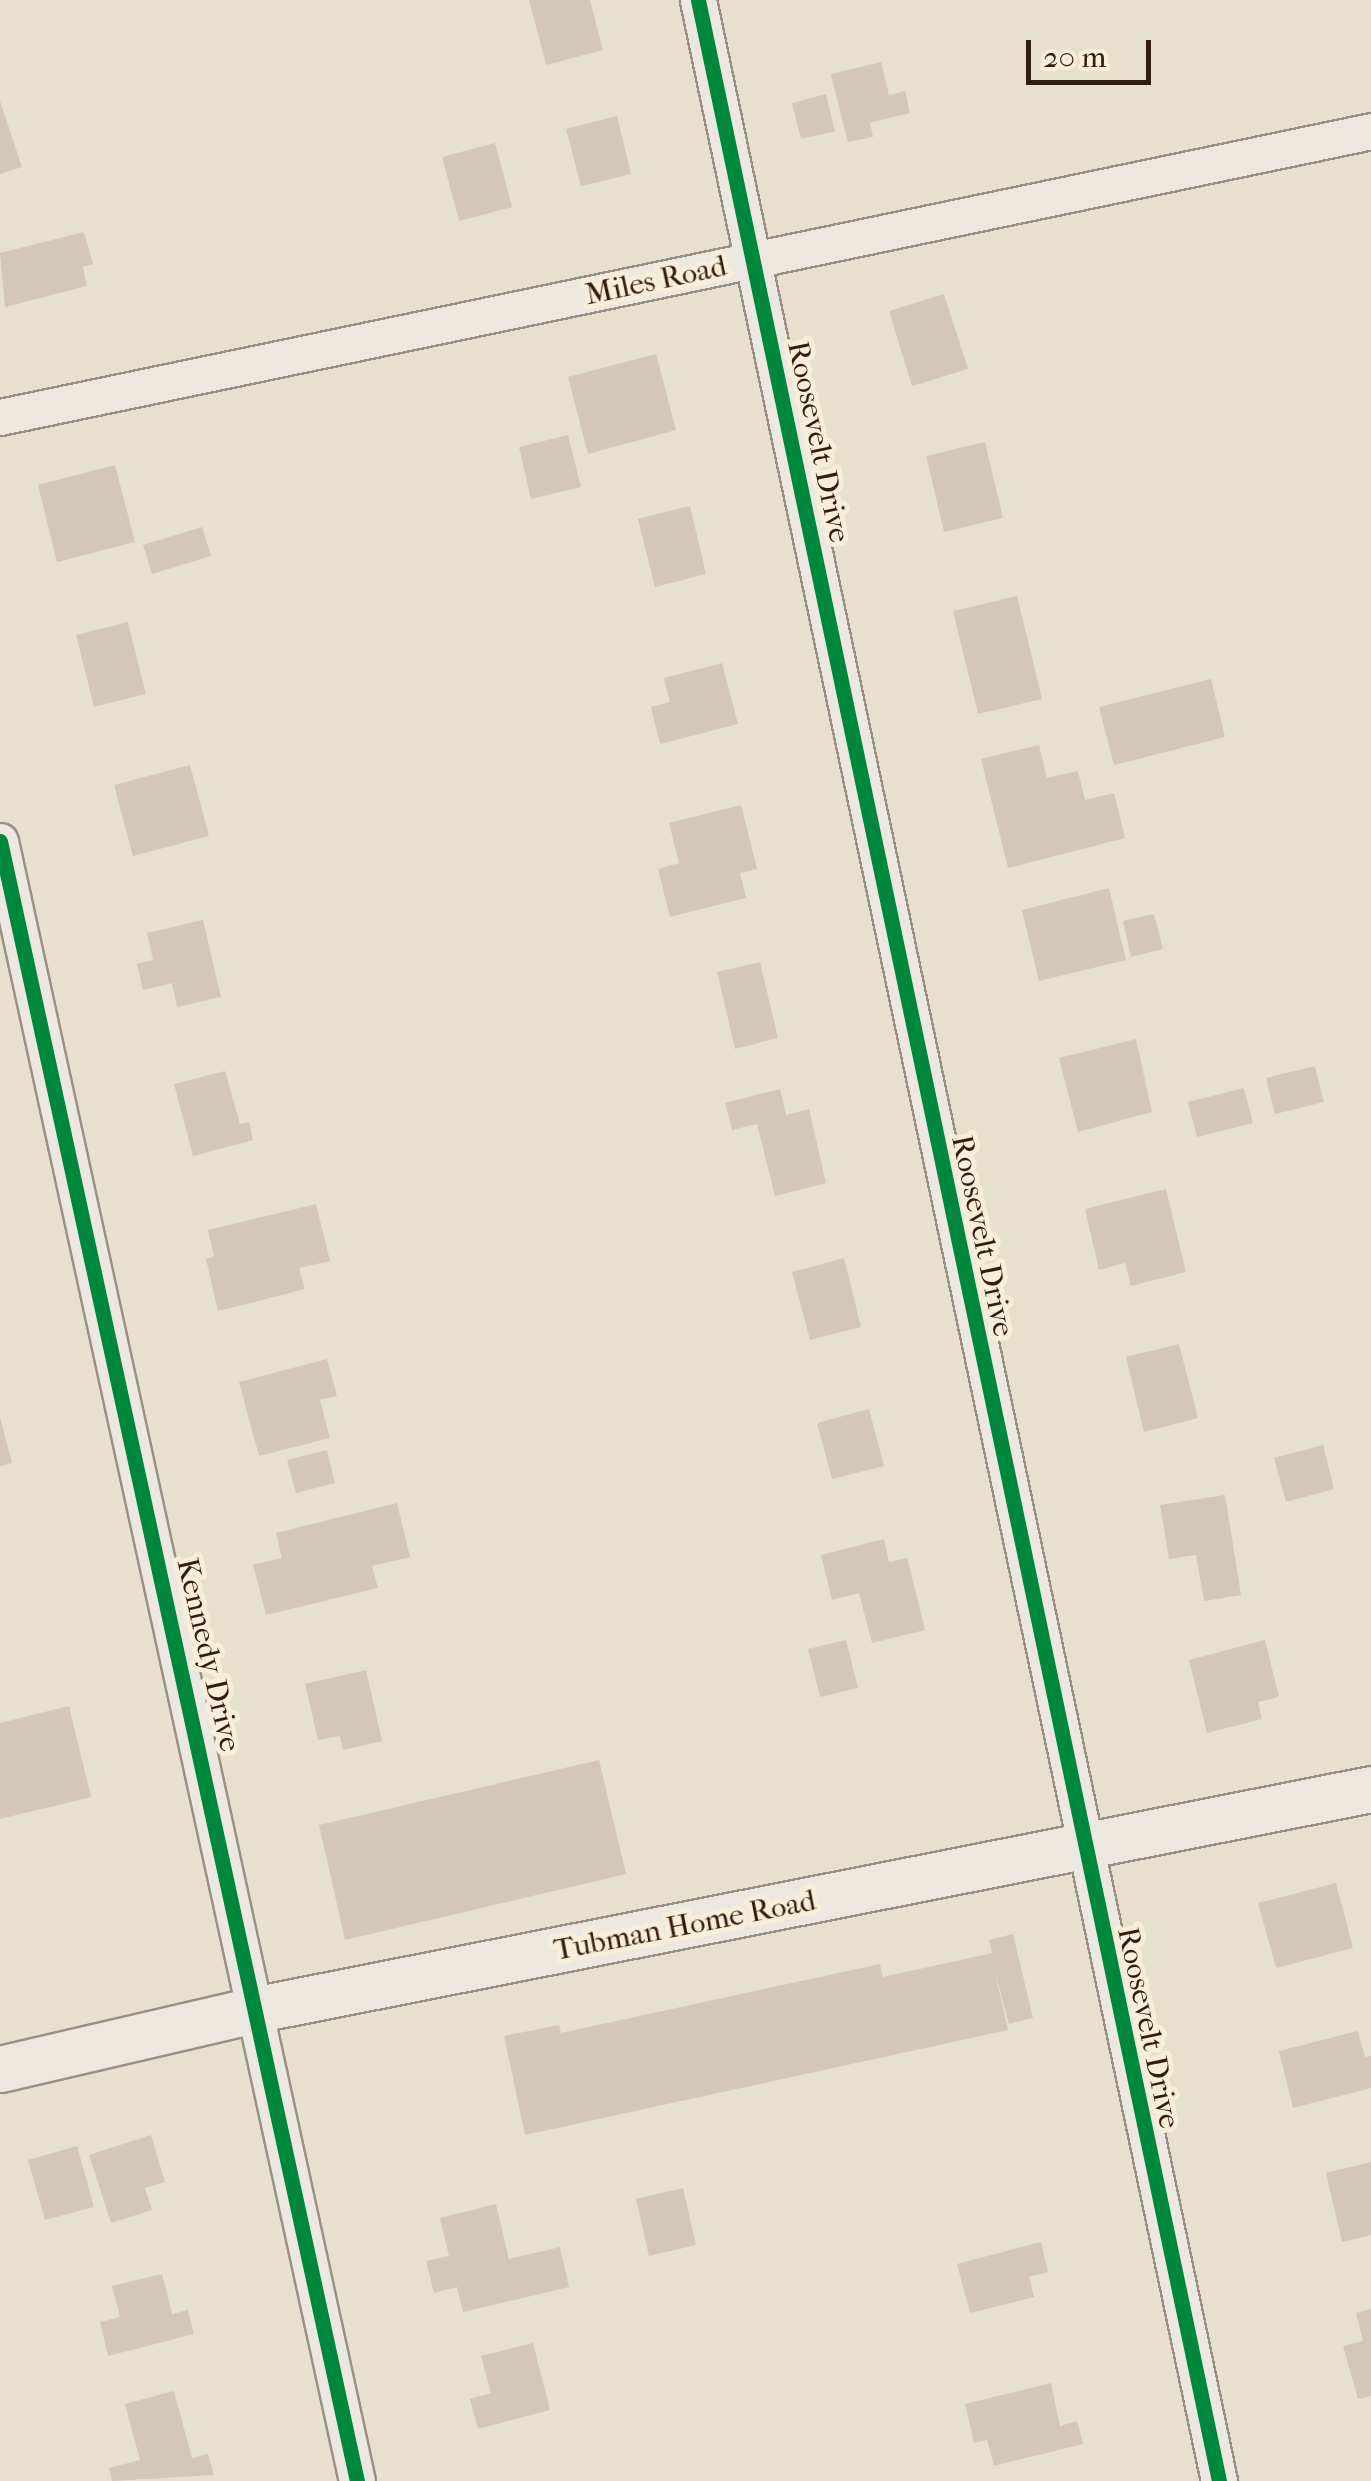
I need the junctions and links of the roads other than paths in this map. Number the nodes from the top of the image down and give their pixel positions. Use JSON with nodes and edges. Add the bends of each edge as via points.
{"nodes":[{"id":1,"x":698,"y":0,"type":"edge"},
{"id":2,"x":1371,"y":131,"type":"edge"},
{"id":3,"x":752,"y":261,"type":"junction"},
{"id":4,"x":0,"y":417,"type":"edge"},
{"id":5,"x":0,"y":841,"type":"edge"},
{"id":6,"x":16,"y":991,"type":"edge"},
{"id":7,"x":1371,"y":1789,"type":"edge"},
{"id":8,"x":1081,"y":1850,"type":"junction"},
{"id":9,"x":258,"y":2009,"type":"junction"},
{"id":10,"x":0,"y":2069,"type":"edge"},
{"id":11,"x":358,"y":2481,"type":"edge"},
{"id":12,"x":1219,"y":2481,"type":"edge"}],
"edges":[{"from":1,"to":3,"type":"street","name":"Roosevelt Drive"},
{"from":2,"to":3,"type":"street","name":"Miles Road"},
{"from":3,"to":4,"type":"street","name":"Miles Road"},
{"from":3,"to":8,"type":"street","name":"Roosevelt Drive"},
{"from":5,"to":6,"type":"street","name":"Kennedy Drive"},
{"from":6,"to":9,"type":"street","name":"Kennedy Drive"},
{"from":7,"to":8,"type":"street","name":"Tubman Home Road"},
{"from":8,"to":9,"type":"street","name":"Tubman Home Road"},
{"from":8,"to":12,"type":"street","name":"Roosevelt Drive"},
{"from":9,"to":10,"type":"street","name":"Tubman Home Road"},
{"from":9,"to":11,"type":"street","name":"Kennedy Drive"}]}
